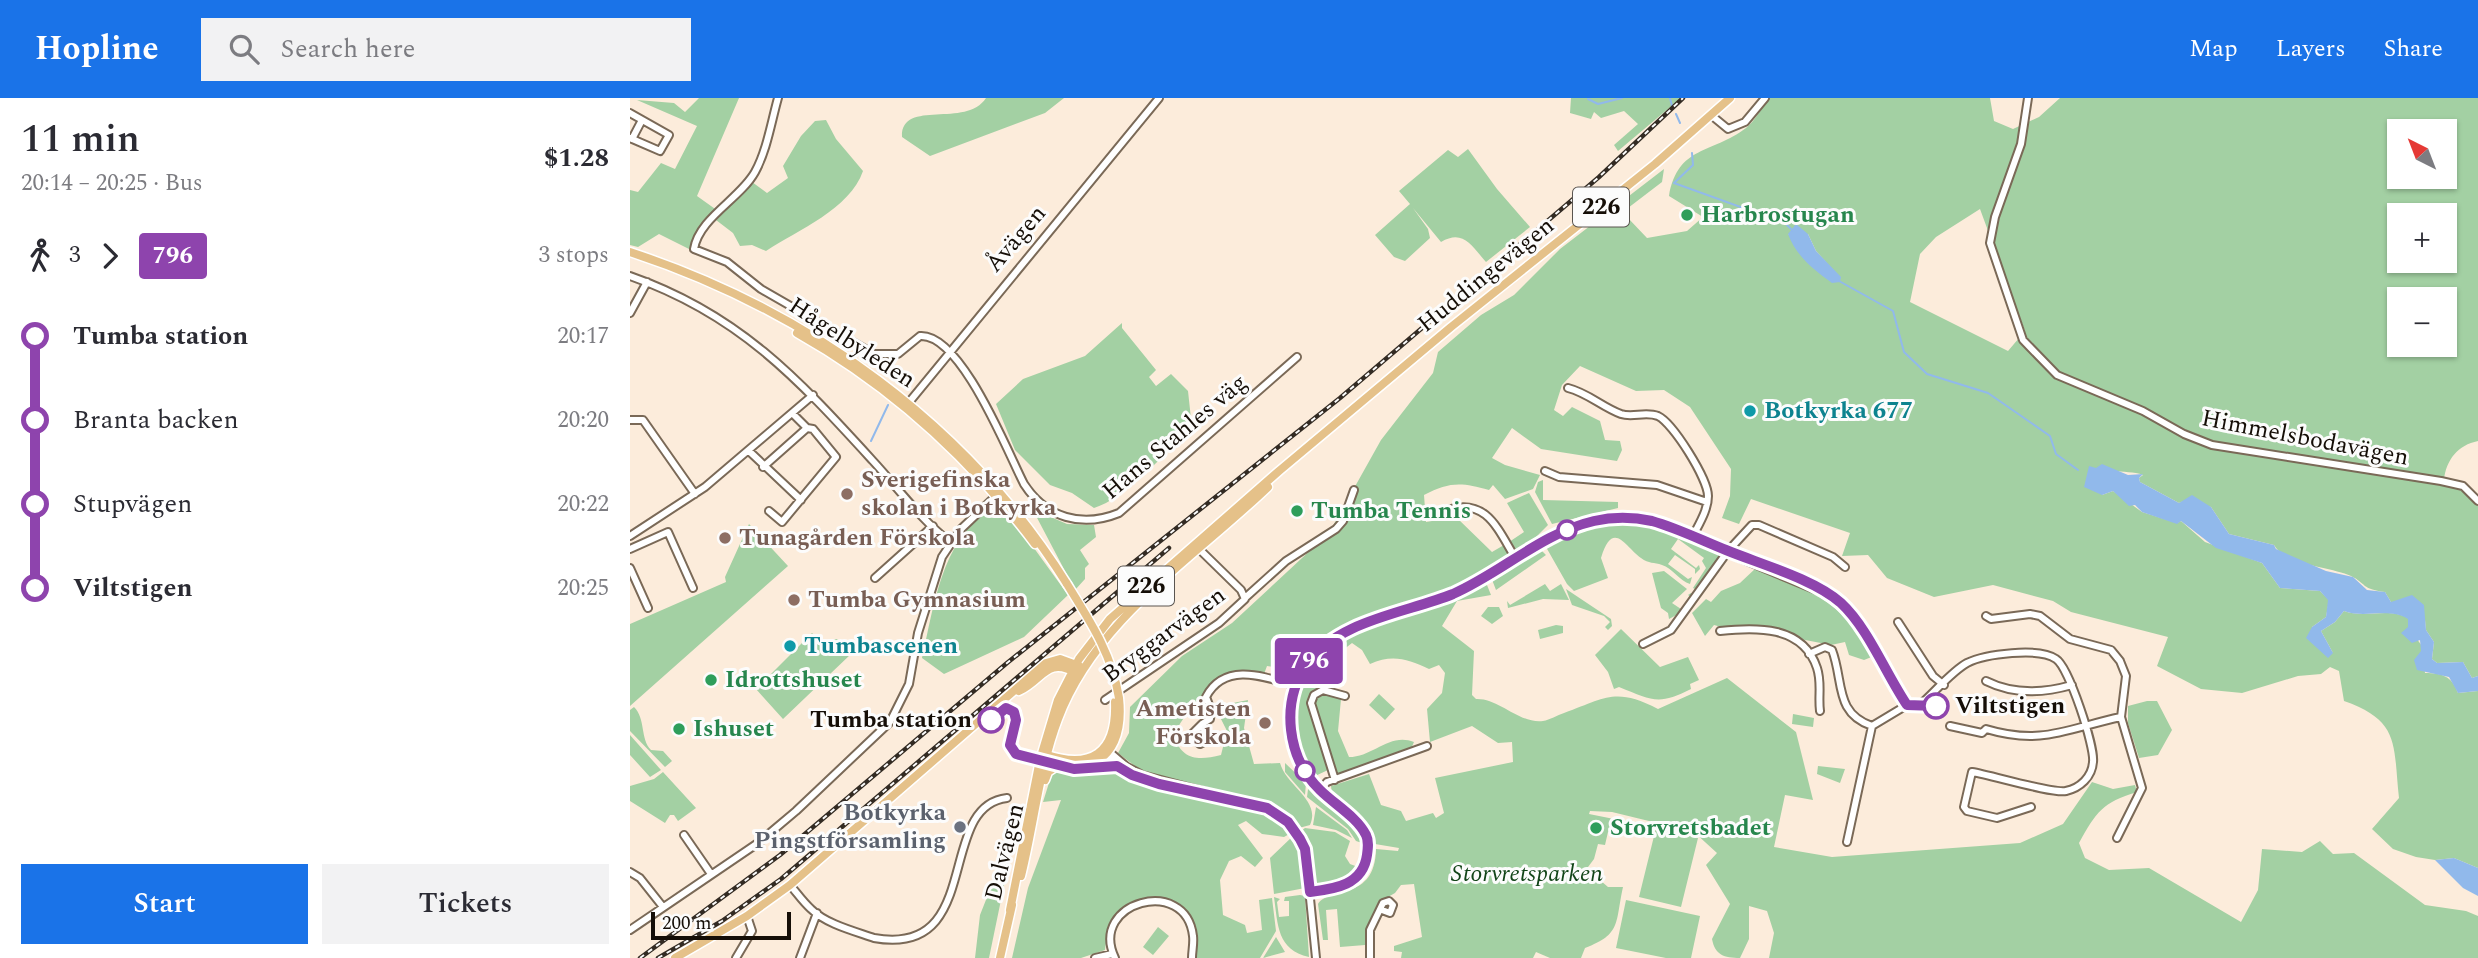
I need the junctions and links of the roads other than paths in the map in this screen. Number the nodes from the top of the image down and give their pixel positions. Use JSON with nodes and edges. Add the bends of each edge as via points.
{"nodes":[{"id":1,"x":778,"y":98,"type":"edge"},
{"id":2,"x":1159,"y":98,"type":"edge"},
{"id":3,"x":1730,"y":98,"type":"edge"},
{"id":4,"x":1765,"y":98,"type":"edge"},
{"id":5,"x":2028,"y":98,"type":"edge"},
{"id":6,"x":630,"y":113,"type":"edge"},
{"id":7,"x":1711,"y":115,"type":"junction"},
{"id":8,"x":642,"y":120,"type":"junction"},
{"id":9,"x":631,"y":139,"type":"edge"},
{"id":10,"x":630,"y":254,"type":"edge"},
{"id":11,"x":630,"y":276,"type":"edge"},
{"id":12,"x":647,"y":282,"type":"junction"},
{"id":13,"x":630,"y":313,"type":"edge"},
{"id":14,"x":947,"y":352,"type":"junction"},
{"id":15,"x":1297,"y":357,"type":"dead end"},
{"id":16,"x":1568,"y":388,"type":"dead end"},
{"id":17,"x":813,"y":395,"type":"junction"},
{"id":18,"x":907,"y":404,"type":"junction"},
{"id":19,"x":792,"y":413,"type":"junction"},
{"id":20,"x":630,"y":420,"type":"edge"},
{"id":21,"x":807,"y":428,"type":"junction"},
{"id":22,"x":749,"y":451,"type":"junction"},
{"id":23,"x":763,"y":467,"type":"junction"},
{"id":24,"x":1545,"y":471,"type":"dead end"},
{"id":25,"x":1354,"y":490,"type":"dead end"},
{"id":26,"x":695,"y":494,"type":"junction"},
{"id":27,"x":999,"y":494,"type":"junction"},
{"id":28,"x":801,"y":500,"type":"junction"},
{"id":29,"x":2478,"y":501,"type":"edge"},
{"id":30,"x":1707,"y":502,"type":"junction"},
{"id":31,"x":1447,"y":510,"type":"dead end"},
{"id":32,"x":769,"y":511,"type":"dead end"},
{"id":33,"x":933,"y":526,"type":"junction"},
{"id":34,"x":1693,"y":536,"type":"junction"},
{"id":35,"x":630,"y":537,"type":"edge"},
{"id":36,"x":950,"y":542,"type":"junction"},
{"id":37,"x":1197,"y":547,"type":"junction"},
{"id":38,"x":630,"y":549,"type":"edge"},
{"id":39,"x":1728,"y":551,"type":"junction"},
{"id":40,"x":1516,"y":559,"type":"junction"},
{"id":41,"x":1845,"y":567,"type":"dead end"},
{"id":42,"x":630,"y":568,"type":"edge"},
{"id":43,"x":875,"y":578,"type":"dead end"},
{"id":44,"x":693,"y":588,"type":"dead end"},
{"id":45,"x":1245,"y":598,"type":"junction"},
{"id":46,"x":648,"y":608,"type":"dead end"},
{"id":47,"x":1986,"y":616,"type":"dead end"},
{"id":48,"x":1898,"y":622,"type":"dead end"},
{"id":49,"x":1720,"y":631,"type":"dead end"},
{"id":50,"x":1092,"y":640,"type":"junction"},
{"id":51,"x":1643,"y":644,"type":"dead end"},
{"id":52,"x":1809,"y":654,"type":"junction"},
{"id":53,"x":1060,"y":659,"type":"junction"},
{"id":54,"x":1053,"y":666,"type":"junction"},
{"id":55,"x":1078,"y":670,"type":"junction"},
{"id":56,"x":1986,"y":681,"type":"dead end"},
{"id":57,"x":1066,"y":684,"type":"junction"},
{"id":58,"x":1944,"y":685,"type":"junction"},
{"id":59,"x":2073,"y":685,"type":"junction"},
{"id":60,"x":1296,"y":686,"type":"junction"},
{"id":61,"x":1013,"y":692,"type":"junction"},
{"id":62,"x":1345,"y":696,"type":"dead end"},
{"id":63,"x":1105,"y":701,"type":"dead end"},
{"id":64,"x":1907,"y":705,"type":"junction"},
{"id":65,"x":1821,"y":711,"type":"dead end"},
{"id":66,"x":2121,"y":717,"type":"junction"},
{"id":67,"x":1202,"y":724,"type":"dead end"},
{"id":68,"x":1056,"y":726,"type":"junction"},
{"id":69,"x":1872,"y":726,"type":"junction"},
{"id":70,"x":1950,"y":726,"type":"dead end"},
{"id":71,"x":2084,"y":726,"type":"junction"},
{"id":72,"x":1427,"y":746,"type":"dead end"},
{"id":73,"x":1104,"y":750,"type":"junction"},
{"id":74,"x":1044,"y":758,"type":"junction"},
{"id":75,"x":1062,"y":766,"type":"junction"},
{"id":76,"x":1117,"y":766,"type":"junction"},
{"id":77,"x":1335,"y":780,"type":"junction"},
{"id":78,"x":1171,"y":785,"type":"junction"},
{"id":79,"x":1320,"y":790,"type":"junction"},
{"id":80,"x":1006,"y":799,"type":"dead end"},
{"id":81,"x":2031,"y":807,"type":"dead end"},
{"id":82,"x":684,"y":835,"type":"dead end"},
{"id":83,"x":2117,"y":838,"type":"dead end"},
{"id":84,"x":1847,"y":842,"type":"dead end"},
{"id":85,"x":1028,"y":846,"type":"junction"},
{"id":86,"x":630,"y":872,"type":"edge"},
{"id":87,"x":711,"y":874,"type":"junction"},
{"id":88,"x":790,"y":885,"type":"junction"},
{"id":89,"x":1310,"y":892,"type":"junction"},
{"id":90,"x":663,"y":907,"type":"junction"},
{"id":91,"x":1010,"y":909,"type":"junction"},
{"id":92,"x":1382,"y":910,"type":"dead end"},
{"id":93,"x":817,"y":913,"type":"junction"},
{"id":94,"x":747,"y":916,"type":"junction"},
{"id":95,"x":630,"y":930,"type":"edge"},
{"id":96,"x":1113,"y":956,"type":"edge"},
{"id":97,"x":676,"y":958,"type":"edge"},
{"id":98,"x":736,"y":958,"type":"edge"},
{"id":99,"x":800,"y":958,"type":"edge"},
{"id":100,"x":1000,"y":958,"type":"edge"},
{"id":101,"x":1095,"y":958,"type":"edge"},
{"id":102,"x":1192,"y":958,"type":"edge"},
{"id":103,"x":1316,"y":958,"type":"edge"},
{"id":104,"x":1370,"y":958,"type":"edge"}],
"edges":[{"from":1,"to":14,"type":"street","name":"Hans Stahles väg","via":[[754,174],[707,224],[694,249],[727,262],[761,289],[874,354],[898,354],[927,335]]},
{"from":2,"to":14,"type":"street","name":"Åvägen"},
{"from":3,"to":7,"type":"main road","name":"Huddingevägen","number":"226"},
{"from":4,"to":7,"type":"street","via":[[1737,128],[1728,129]]},
{"from":5,"to":29,"type":"street","name":"Himmelsbodavägen","via":[[2021,144],[1990,243],[2018,330],[2044,364],[2070,382],[2211,445],[2441,481],[2463,486]]},
{"from":6,"to":8,"type":"street"},
{"from":7,"to":37,"type":"main road","name":"Huddingevägen","number":"226","via":[[1451,327]]},
{"from":8,"to":9,"type":"street"},
{"from":8,"to":9,"type":"street","via":[[669,135],[663,149],[657,151]]},
{"from":10,"to":18,"type":"main road","name":"Hågelbyleden","via":[[701,279],[788,322],[836,349]]},
{"from":11,"to":12,"type":"street"},
{"from":12,"to":13,"type":"street"},
{"from":12,"to":17,"type":"street","via":[[725,321]]},
{"from":14,"to":15,"type":"street","name":"Hans Stahles väg","via":[[976,384],[1035,499],[1062,516],[1094,522],[1119,513],[1141,497]]},
{"from":14,"to":18,"type":"street","name":"Åvägen"},
{"from":16,"to":30,"type":"street","via":[[1621,414],[1647,413],[1663,419],[1704,479]]},
{"from":17,"to":19,"type":"street"},
{"from":17,"to":33,"type":"street"},
{"from":18,"to":27,"type":"main road","name":"Hågelbyleden"},
{"from":19,"to":21,"type":"street"},
{"from":19,"to":22,"type":"street"},
{"from":20,"to":26,"type":"street","via":[[643,419]]},
{"from":21,"to":23,"type":"street"},
{"from":21,"to":28,"type":"street","via":[[813,429],[836,457]]},
{"from":22,"to":23,"type":"street"},
{"from":22,"to":26,"type":"street"},
{"from":23,"to":28,"type":"street"},
{"from":24,"to":30,"type":"street","via":[[1559,477],[1657,485]]},
{"from":25,"to":45,"type":"street","name":"Bryggarvägen","via":[[1336,529],[1286,561]]},
{"from":26,"to":35,"type":"street"},
{"from":27,"to":36,"type":"street"},
{"from":27,"to":73,"type":"main road","name":"Hågelbyleden","bridge":true,"via":[[1066,585],[1100,645],[1117,699],[1114,725]]},
{"from":28,"to":32,"type":"street","via":[[782,522]]},
{"from":30,"to":34,"type":"street"},
{"from":31,"to":40,"type":"street","via":[[1462,505],[1481,510]]},
{"from":33,"to":36,"type":"street"},
{"from":33,"to":43,"type":"street"},
{"from":34,"to":39,"type":"street"},
{"from":34,"to":40,"type":"street","via":[[1651,521],[1605,519],[1559,534]]},
{"from":36,"to":87,"type":"street","via":[[921,622],[909,684],[890,722],[796,811]]},
{"from":37,"to":45,"type":"street","name":"Bryggarvägen"},
{"from":37,"to":50,"type":"main road","name":"Huddingevägen","number":"226","via":[[1119,611]]},
{"from":37,"to":55,"type":"main road","name":"Huddingevägen","number":"226"},
{"from":38,"to":44,"type":"street","via":[[668,532]]},
{"from":39,"to":41,"type":"street","via":[[1748,528],[1759,525],[1833,557]]},
{"from":39,"to":51,"type":"street","via":[[1671,630]]},
{"from":39,"to":64,"type":"street","via":[[1833,597],[1854,617]]},
{"from":40,"to":60,"type":"street","via":[[1454,593],[1334,639],[1309,661]]},
{"from":42,"to":46,"type":"street"},
{"from":45,"to":63,"type":"street","name":"Bryggarvägen","via":[[1219,623]]},
{"from":47,"to":66,"type":"street","via":[[2040,616],[2070,639],[2110,650],[2126,676]]},
{"from":48,"to":58,"type":"street","via":[[1933,676]]},
{"from":49,"to":52,"type":"street","via":[[1772,629]]},
{"from":50,"to":53,"type":"main road","via":[[1076,654]]},
{"from":50,"to":55,"type":"main road","name":"Huddingevägen","number":"226"},
{"from":52,"to":65,"type":"street","via":[[1817,665]]},
{"from":52,"to":69,"type":"street","via":[[1825,647],[1832,650],[1846,706],[1852,716]]},
{"from":53,"to":55,"type":"main road"},
{"from":53,"to":61,"type":"main road","via":[[1046,663]]},
{"from":54,"to":55,"type":"main road"},
{"from":54,"to":57,"type":"main road","via":[[1065,674]]},
{"from":54,"to":61,"type":"main road"},
{"from":55,"to":57,"type":"main road","name":"Huddingevägen","number":"226"},
{"from":55,"to":68,"type":"main road","name":"Huddingevägen","number":"226"},
{"from":56,"to":59,"type":"street","via":[[2037,692]]},
{"from":57,"to":74,"type":"main road","name":"Huddingevägen","number":"226"},
{"from":58,"to":59,"type":"street","via":[[1959,668],[1976,659],[2034,652],[2060,662]]},
{"from":58,"to":64,"type":"street","via":[[1920,705]]},
{"from":59,"to":71,"type":"street"},
{"from":60,"to":67,"type":"street","via":[[1249,674],[1228,677],[1207,694],[1210,719]]},
{"from":60,"to":79,"type":"street","via":[[1290,713],[1292,738],[1300,761]]},
{"from":61,"to":88,"type":"main road"},
{"from":62,"to":77,"type":"street","via":[[1323,690],[1311,703]]},
{"from":64,"to":69,"type":"street"},
{"from":66,"to":71,"type":"street"},
{"from":66,"to":83,"type":"street","via":[[2142,788]]},
{"from":68,"to":73,"type":"main road","via":[[1052,745],[1058,754],[1079,759]]},
{"from":68,"to":74,"type":"main road","name":"Huddingevägen","number":"226"},
{"from":69,"to":84,"type":"street"},
{"from":70,"to":71,"type":"street","via":[[2048,737]]},
{"from":71,"to":81,"type":"street","via":[[2094,761],[2089,777],[2079,786],[2064,792],[1972,772],[1967,811],[1997,818]]},
{"from":72,"to":77,"type":"street"},
{"from":73,"to":74,"type":"main road","via":[[1083,761]]},
{"from":73,"to":75,"type":"main road","via":[[1083,767]]},
{"from":73,"to":76,"type":"street"},
{"from":73,"to":78,"type":"street","via":[[1135,772]]},
{"from":74,"to":75,"type":"main road"},
{"from":74,"to":85,"type":"main road","name":"Dalvägen","number":"226"},
{"from":74,"to":91,"type":"main road","name":"Huddingevägen","number":"226"},
{"from":75,"to":76,"type":"main road"},
{"from":75,"to":85,"type":"main road","via":[[1048,772]]},
{"from":76,"to":78,"type":"street","via":[[1141,779]]},
{"from":77,"to":79,"type":"street"},
{"from":78,"to":89,"type":"street","via":[[1267,808],[1296,832],[1305,849]]},
{"from":79,"to":89,"type":"street","via":[[1358,825],[1368,845],[1366,864],[1348,884]]},
{"from":80,"to":93,"type":"street","via":[[995,802],[970,833],[943,921],[922,941],[890,944]]},
{"from":82,"to":87,"type":"street"},
{"from":85,"to":91,"type":"main road","name":"Dalvägen","number":"226"},
{"from":86,"to":90,"type":"street"},
{"from":87,"to":90,"type":"street"},
{"from":88,"to":93,"type":"street"},
{"from":88,"to":94,"type":"main road"},
{"from":89,"to":103,"type":"street"},
{"from":90,"to":95,"type":"street"},
{"from":91,"to":100,"type":"main road","name":"Dalvägen","number":"226"},
{"from":92,"to":104,"type":"street","via":[[1370,930]]},
{"from":93,"to":99,"type":"street"},
{"from":94,"to":97,"type":"main road"},
{"from":94,"to":98,"type":"street","via":[[752,931]]},
{"from":96,"to":101,"type":"street"},
{"from":96,"to":102,"type":"street","via":[[1110,938],[1117,919],[1135,903],[1155,899],[1186,918],[1193,935]]}]}
